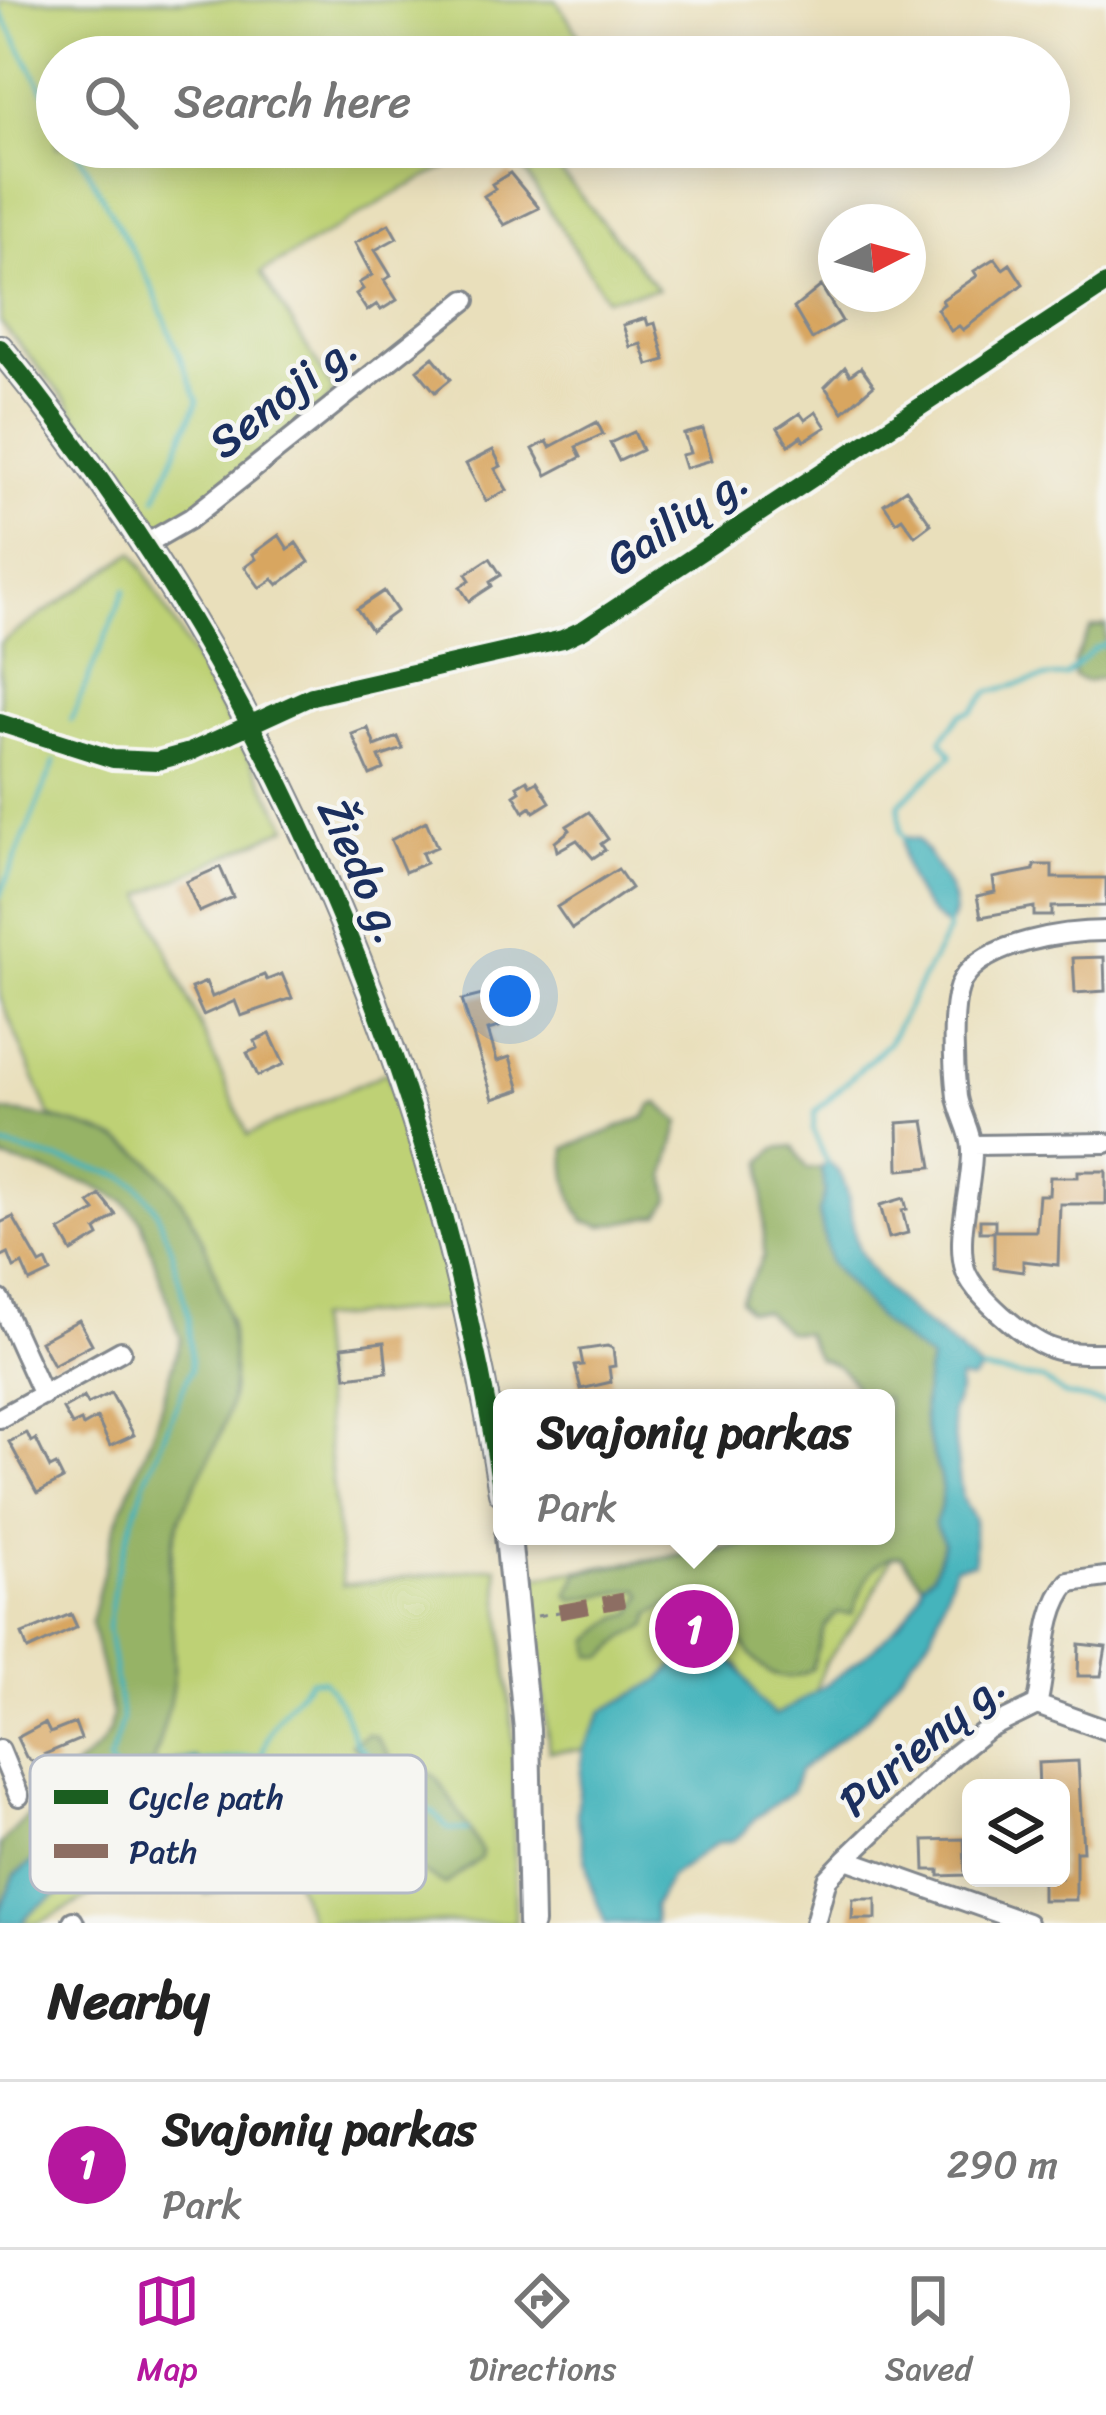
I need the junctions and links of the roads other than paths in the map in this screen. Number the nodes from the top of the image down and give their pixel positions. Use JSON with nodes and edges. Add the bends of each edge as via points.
{"nodes":[{"id":1,"x":1106,"y":284,"type":"edge"},
{"id":2,"x":466,"y":300,"type":"dead end"},
{"id":3,"x":0,"y":348,"type":"edge"},
{"id":4,"x":144,"y":545,"type":"junction"},
{"id":5,"x":0,"y":722,"type":"edge"},
{"id":6,"x":249,"y":725,"type":"junction"},
{"id":7,"x":1099,"y":931,"type":"edge"},
{"id":8,"x":1106,"y":1143,"type":"edge"},
{"id":9,"x":973,"y":1145,"type":"junction"},
{"id":10,"x":0,"y":1300,"type":"edge"},
{"id":11,"x":121,"y":1352,"type":"dead end"},
{"id":12,"x":1106,"y":1353,"type":"edge"},
{"id":13,"x":43,"y":1395,"type":"junction"},
{"id":14,"x":0,"y":1418,"type":"edge"},
{"id":15,"x":493,"y":1444,"type":"edge"},
{"id":16,"x":509,"y":1545,"type":"edge"},
{"id":17,"x":1106,"y":1577,"type":"edge"},
{"id":18,"x":1037,"y":1705,"type":"junction"},
{"id":19,"x":1106,"y":1730,"type":"edge"},
{"id":20,"x":0,"y":1750,"type":"edge"},
{"id":21,"x":20,"y":1796,"type":"dead end"},
{"id":22,"x":846,"y":1859,"type":"junction"},
{"id":23,"x":531,"y":1923,"type":"edge"},
{"id":24,"x":815,"y":1923,"type":"edge"},
{"id":25,"x":1027,"y":1923,"type":"edge"}],
"edges":[{"from":1,"to":6,"type":"street","name":"Gailių g.","via":[[584,629],[542,646],[313,696]]},
{"from":2,"to":4,"type":"street","name":"Senoji g.","via":[[191,518]]},
{"from":3,"to":4,"type":"street","name":"Žiedo g."},
{"from":4,"to":6,"type":"street","name":"Žiedo g."},
{"from":5,"to":6,"type":"street","name":"Gailių g.","via":[[131,762],[170,758]]},
{"from":6,"to":15,"type":"street","name":"Žiedo g.","via":[[320,865],[406,1084],[467,1305]]},
{"from":7,"to":9,"type":"street","via":[[1007,948],[977,962],[960,982],[956,1082]]},
{"from":8,"to":9,"type":"street"},
{"from":9,"to":12,"type":"street","via":[[965,1269],[986,1302],[1049,1348]]},
{"from":10,"to":13,"type":"street"},
{"from":11,"to":13,"type":"street"},
{"from":13,"to":14,"type":"street"},
{"from":16,"to":23,"type":"street","via":[[527,1730]]},
{"from":17,"to":18,"type":"street","name":"Purienų g.","via":[[1070,1582],[1054,1599]]},
{"from":18,"to":19,"type":"street"},
{"from":18,"to":22,"type":"street","name":"Purienų g.","via":[[952,1756]]},
{"from":20,"to":21,"type":"street"},
{"from":22,"to":24,"type":"street","name":"Purienų g.","via":[[827,1880]]},
{"from":22,"to":25,"type":"street"}]}
